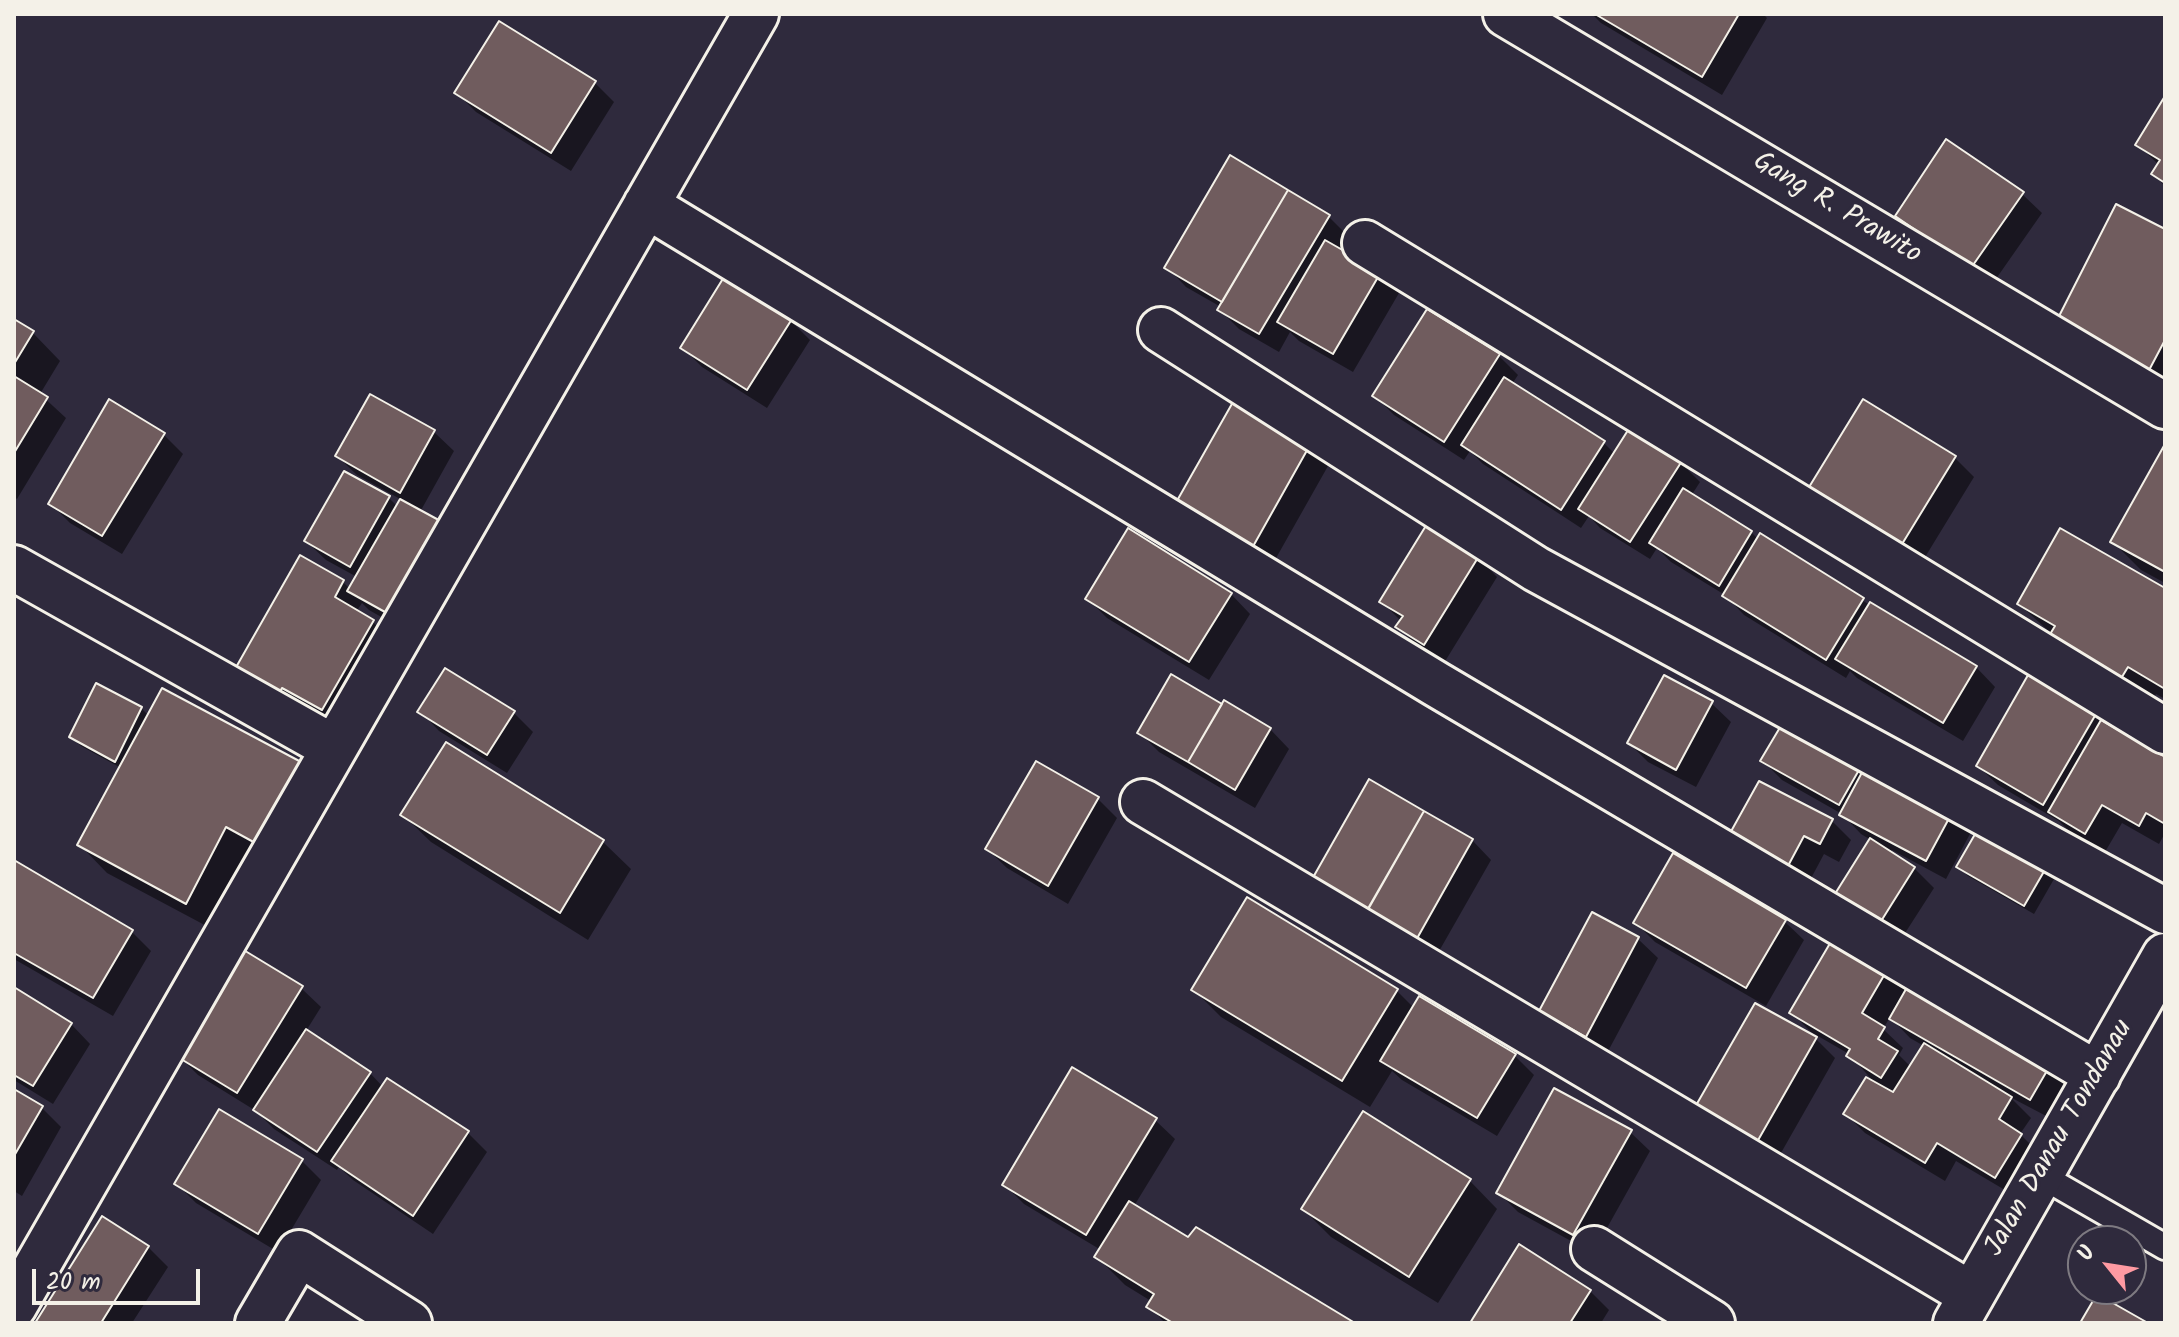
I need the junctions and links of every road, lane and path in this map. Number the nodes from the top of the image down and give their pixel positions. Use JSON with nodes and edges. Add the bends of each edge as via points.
{"nodes":[{"id":1,"x":756,"y":14,"type":"edge"},
{"id":2,"x":1506,"y":14,"type":"edge"},
{"id":3,"x":646,"y":205,"type":"junction"},
{"id":4,"x":1365,"y":243,"type":"dead end"},
{"id":5,"x":1161,"y":330,"type":"dead end"},
{"id":6,"x":2165,"y":406,"type":"edge"},
{"id":7,"x":14,"y":568,"type":"edge"},
{"id":8,"x":2165,"y":731,"type":"edge"},
{"id":9,"x":334,"y":748,"type":"junction"},
{"id":10,"x":1143,"y":802,"type":"dead end"},
{"id":11,"x":2165,"y":911,"type":"edge"},
{"id":12,"x":2165,"y":956,"type":"edge"},
{"id":13,"x":2098,"y":1075,"type":"junction"},
{"id":14,"x":2040,"y":1175,"type":"junction"},
{"id":15,"x":2165,"y":1247,"type":"edge"},
{"id":16,"x":1594,"y":1249,"type":"dead end"},
{"id":17,"x":14,"y":1306,"type":"edge"},
{"id":18,"x":1964,"y":1309,"type":"edge"},
{"id":19,"x":258,"y":1323,"type":"edge"},
{"id":20,"x":409,"y":1323,"type":"edge"},
{"id":21,"x":1712,"y":1323,"type":"edge"}],
"edges":[{"from":1,"to":3,"type":"street"},
{"from":2,"to":6,"type":"street","name":"Gang R. Prawito"},
{"from":3,"to":9,"type":"street"},
{"from":3,"to":13,"type":"street","via":[[1436,684]]},
{"from":4,"to":8,"type":"street"},
{"from":5,"to":11,"type":"street","via":[[1536,569]]},
{"from":7,"to":9,"type":"street"},
{"from":9,"to":17,"type":"street"},
{"from":10,"to":18,"type":"street"},
{"from":12,"to":13,"type":"street","name":"Jalan Danau Tondanau"},
{"from":13,"to":14,"type":"street","name":"Jalan Danau Tondanau"},
{"from":14,"to":15,"type":"lane"},
{"from":14,"to":18,"type":"street","name":"Jalan Danau Tondanau"},
{"from":16,"to":21,"type":"street"},
{"from":19,"to":20,"type":"street","via":[[299,1253]]}]}
